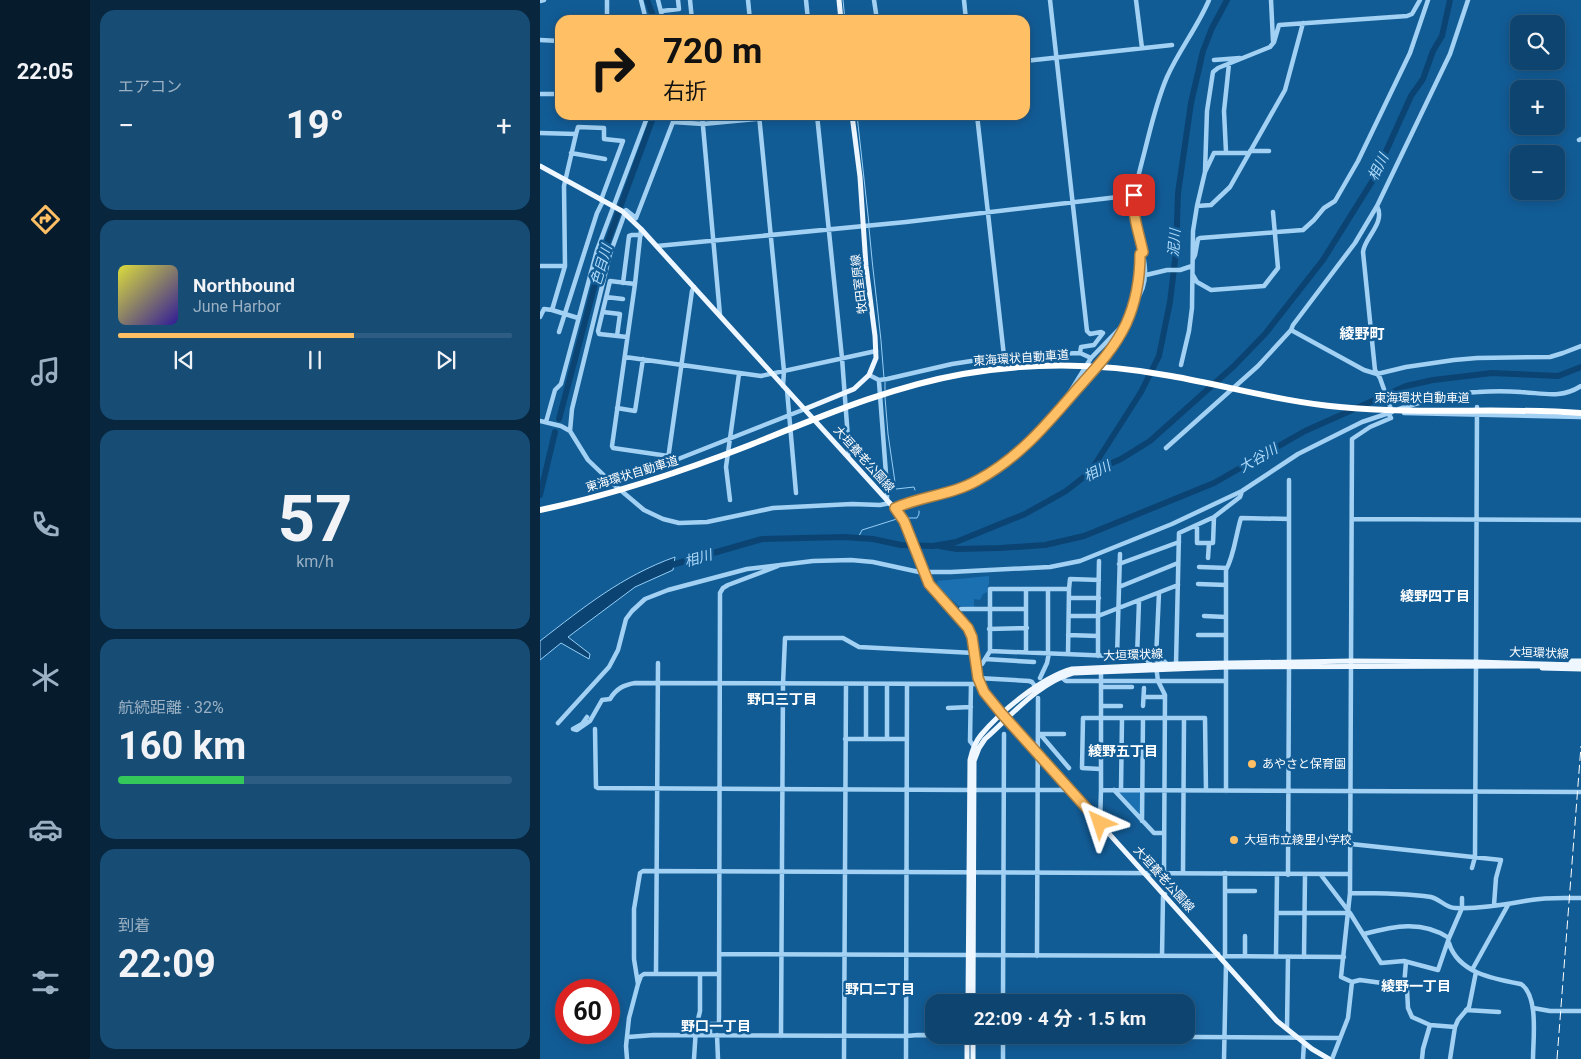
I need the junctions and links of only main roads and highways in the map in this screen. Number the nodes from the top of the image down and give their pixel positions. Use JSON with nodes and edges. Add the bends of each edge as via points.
{"nodes":[{"id":1,"x":839,"y":0,"type":"edge"},
{"id":2,"x":840,"y":15,"type":"edge"},
{"id":3,"x":853,"y":120,"type":"edge"},
{"id":4,"x":540,"y":166,"type":"edge"},
{"id":5,"x":805,"y":409,"type":"junction"},
{"id":6,"x":1581,"y":415,"type":"edge"},
{"id":7,"x":540,"y":510,"type":"edge"},
{"id":8,"x":1226,"y":664,"type":"junction"},
{"id":9,"x":1580,"y":665,"type":"edge"},
{"id":10,"x":1154,"y":666,"type":"junction"},
{"id":11,"x":1002,"y":714,"type":"junction"},
{"id":12,"x":1007,"y":719,"type":"junction"},
{"id":13,"x":971,"y":790,"type":"junction"},
{"id":14,"x":971,"y":955,"type":"junction"},
{"id":15,"x":969,"y":994,"type":"edge"},
{"id":16,"x":973,"y":994,"type":"edge"},
{"id":17,"x":967,"y":1044,"type":"edge"},
{"id":18,"x":973,"y":1044,"type":"edge"},
{"id":19,"x":1321,"y":1057,"type":"edge"},
{"id":20,"x":967,"y":1059,"type":"edge"},
{"id":21,"x":973,"y":1059,"type":"edge"},
{"id":22,"x":1330,"y":1059,"type":"edge"}],
"edges":[{"from":1,"to":2,"type":"main road"},
{"from":3,"to":5,"type":"main road","name":"牧田室原線","via":[[867,225],[866,266],[876,351],[869,375],[854,389]]},
{"from":4,"to":5,"type":"main road","name":"大垣養老公園線","via":[[623,212]]},
{"from":5,"to":11,"type":"main road","name":"大垣養老公園線","via":[[896,509],[929,584],[968,628],[979,681]]},
{"from":6,"to":7,"type":"highway","name":"東海環状自動車道","bridge":true,"via":[[1513,410],[1340,407],[1284,400],[1142,371],[1061,366],[1011,368],[961,374],[912,385],[666,476]]},
{"from":8,"to":9,"type":"main road","name":"大垣環状線"},
{"from":8,"to":10,"type":"main road","name":"大垣環状線"},
{"from":8,"to":10,"type":"main road","name":"大垣環状線"},
{"from":10,"to":11,"type":"main road","name":"大垣環状線","via":[[1072,669],[1035,686]]},
{"from":10,"to":12,"type":"main road","name":"大垣環状線","via":[[1073,673],[1061,677],[1037,692]]},
{"from":11,"to":12,"type":"main road","name":"大垣養老公園線"},
{"from":11,"to":13,"type":"main road","name":"大垣環状線","via":[[980,735],[974,746],[970,760]]},
{"from":12,"to":13,"type":"main road","name":"大垣環状線","via":[[979,748]]},
{"from":12,"to":19,"type":"main road","name":"大垣養老公園線","via":[[1286,1029]]},
{"from":13,"to":14,"type":"main road","name":"大垣環状線"},
{"from":14,"to":15,"type":"main road","name":"大垣環状線"},
{"from":14,"to":16,"type":"main road","name":"大垣環状線"},
{"from":17,"to":20,"type":"main road"},
{"from":18,"to":21,"type":"main road"},
{"from":19,"to":22,"type":"main road","name":"大垣養老公園線"}]}
